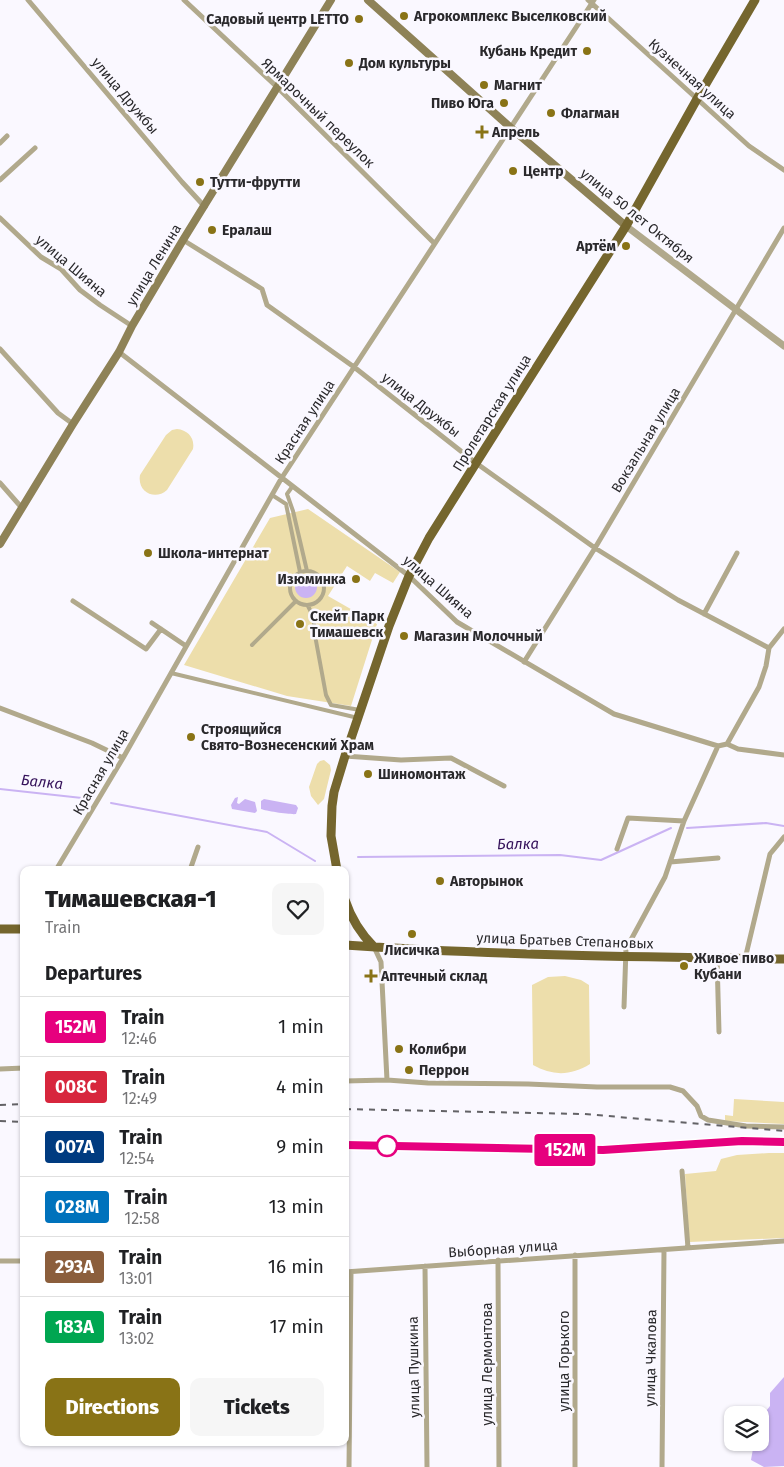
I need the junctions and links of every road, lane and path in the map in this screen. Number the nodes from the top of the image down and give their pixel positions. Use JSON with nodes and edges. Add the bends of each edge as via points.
{"nodes":[{"id":1,"x":28,"y":0,"type":"edge"},
{"id":2,"x":184,"y":0,"type":"edge"},
{"id":3,"x":331,"y":0,"type":"edge"},
{"id":4,"x":368,"y":0,"type":"edge"},
{"id":5,"x":756,"y":0,"type":"edge"},
{"id":6,"x":592,"y":1,"type":"edge"},
{"id":7,"x":277,"y":87,"type":"junction"},
{"id":8,"x":697,"y":99,"type":"junction"},
{"id":9,"x":512,"y":128,"type":"junction"},
{"id":10,"x":7,"y":136,"type":"dead end"},
{"id":11,"x":0,"y":143,"type":"edge"},
{"id":12,"x":35,"y":148,"type":"dead end"},
{"id":13,"x":784,"y":170,"type":"edge"},
{"id":14,"x":0,"y":180,"type":"edge"},
{"id":15,"x":205,"y":206,"type":"junction"},
{"id":16,"x":0,"y":218,"type":"edge"},
{"id":17,"x":626,"y":226,"type":"junction"},
{"id":18,"x":784,"y":228,"type":"edge"},
{"id":19,"x":183,"y":240,"type":"junction"},
{"id":20,"x":434,"y":243,"type":"junction"},
{"id":21,"x":736,"y":310,"type":"junction"},
{"id":22,"x":132,"y":326,"type":"junction"},
{"id":23,"x":784,"y":346,"type":"edge"},
{"id":24,"x":0,"y":349,"type":"edge"},
{"id":25,"x":118,"y":352,"type":"junction"},
{"id":26,"x":354,"y":367,"type":"junction"},
{"id":27,"x":73,"y":424,"type":"junction"},
{"id":28,"x":476,"y":463,"type":"junction"},
{"id":29,"x":281,"y":479,"type":"junction"},
{"id":30,"x":0,"y":483,"type":"edge"},
{"id":31,"x":292,"y":487,"type":"junction"},
{"id":32,"x":272,"y":495,"type":"junction"},
{"id":33,"x":22,"y":508,"type":"junction"},
{"id":34,"x":0,"y":544,"type":"edge"},
{"id":35,"x":594,"y":548,"type":"junction"},
{"id":36,"x":737,"y":553,"type":"dead end"},
{"id":37,"x":307,"y":571,"type":"junction"},
{"id":38,"x":300,"y":572,"type":"junction"},
{"id":39,"x":409,"y":576,"type":"junction"},
{"id":40,"x":73,"y":601,"type":"dead end"},
{"id":41,"x":296,"y":601,"type":"junction"},
{"id":42,"x":308,"y":606,"type":"junction"},
{"id":43,"x":704,"y":614,"type":"junction"},
{"id":44,"x":152,"y":623,"type":"dead end"},
{"id":45,"x":161,"y":629,"type":"junction"},
{"id":46,"x":784,"y":630,"type":"edge"},
{"id":47,"x":252,"y":645,"type":"dead end"},
{"id":48,"x":186,"y":646,"type":"junction"},
{"id":49,"x":769,"y":648,"type":"junction"},
{"id":50,"x":524,"y":662,"type":"junction"},
{"id":51,"x":171,"y":673,"type":"junction"},
{"id":52,"x":0,"y":708,"type":"edge"},
{"id":53,"x":359,"y":714,"type":"junction"},
{"id":54,"x":727,"y":744,"type":"junction"},
{"id":55,"x":718,"y":746,"type":"junction"},
{"id":56,"x":784,"y":755,"type":"edge"},
{"id":57,"x":345,"y":756,"type":"junction"},
{"id":58,"x":123,"y":758,"type":"junction"},
{"id":59,"x":504,"y":786,"type":"dead end"},
{"id":60,"x":684,"y":821,"type":"junction"},
{"id":61,"x":784,"y":837,"type":"edge"},
{"id":62,"x":198,"y":846,"type":"dead end"},
{"id":63,"x":617,"y":849,"type":"dead end"},
{"id":64,"x":718,"y":858,"type":"dead end"},
{"id":65,"x":670,"y":862,"type":"junction"},
{"id":66,"x":58,"y":866,"type":"edge"},
{"id":67,"x":191,"y":866,"type":"edge"},
{"id":68,"x":336,"y":866,"type":"edge"},
{"id":69,"x":349,"y":912,"type":"edge"},
{"id":70,"x":0,"y":929,"type":"edge"},
{"id":71,"x":20,"y":930,"type":"edge"},
{"id":72,"x":349,"y":944,"type":"edge"},
{"id":73,"x":374,"y":947,"type":"junction"},
{"id":74,"x":625,"y":957,"type":"junction"},
{"id":75,"x":717,"y":958,"type":"junction"},
{"id":76,"x":744,"y":958,"type":"junction"},
{"id":77,"x":784,"y":959,"type":"edge"},
{"id":78,"x":624,"y":1007,"type":"dead end"},
{"id":79,"x":719,"y":1032,"type":"dead end"},
{"id":80,"x":20,"y":1068,"type":"edge"},
{"id":81,"x":0,"y":1069,"type":"edge"},
{"id":82,"x":387,"y":1080,"type":"junction"},
{"id":83,"x":349,"y":1081,"type":"edge"},
{"id":84,"x":784,"y":1127,"type":"edge"},
{"id":85,"x":682,"y":1171,"type":"dead end"},
{"id":86,"x":784,"y":1241,"type":"edge"},
{"id":87,"x":688,"y":1248,"type":"junction"},
{"id":88,"x":664,"y":1250,"type":"junction"},
{"id":89,"x":575,"y":1255,"type":"junction"},
{"id":90,"x":498,"y":1260,"type":"junction"},
{"id":91,"x":0,"y":1261,"type":"edge"},
{"id":92,"x":20,"y":1261,"type":"edge"},
{"id":93,"x":424,"y":1266,"type":"junction"},
{"id":94,"x":349,"y":1272,"type":"edge"},
{"id":95,"x":349,"y":1446,"type":"edge"},
{"id":96,"x":349,"y":1467,"type":"edge"},
{"id":97,"x":427,"y":1467,"type":"edge"},
{"id":98,"x":499,"y":1467,"type":"edge"},
{"id":99,"x":575,"y":1467,"type":"edge"},
{"id":100,"x":662,"y":1467,"type":"edge"}],
"edges":[{"from":1,"to":15,"type":"street","name":"улица Дружбы"},
{"from":2,"to":7,"type":"street","name":"Ярмарочный переулок"},
{"from":3,"to":7,"type":"main road","name":"улица Ленина"},
{"from":4,"to":9,"type":"main road","name":"улица 50 лет Октября"},
{"from":5,"to":8,"type":"main road","name":"Пролетарская улица"},
{"from":6,"to":8,"type":"street","name":"Кузнечная улица"},
{"from":6,"to":9,"type":"street","name":"Красная улица"},
{"from":7,"to":15,"type":"main road","name":"улица Ленина"},
{"from":7,"to":20,"type":"street","name":"Ярмарочный переулок"},
{"from":8,"to":13,"type":"street","name":"Кузнечная улица","via":[[748,146]]},
{"from":8,"to":17,"type":"main road","name":"Пролетарская улица"},
{"from":9,"to":17,"type":"main road","name":"улица 50 лет Октября"},
{"from":9,"to":20,"type":"street","name":"Красная улица"},
{"from":10,"to":11,"type":"street"},
{"from":12,"to":14,"type":"street"},
{"from":15,"to":19,"type":"main road","name":"улица Ленина"},
{"from":16,"to":22,"type":"street","name":"улица Шияна","via":[[41,258],[61,269],[80,290]]},
{"from":17,"to":21,"type":"street","name":"улица 50 лет Октября"},
{"from":17,"to":28,"type":"main road","name":"Пролетарская улица"},
{"from":18,"to":21,"type":"street","name":"Вокзальная улица"},
{"from":19,"to":22,"type":"main road","name":"улица Ленина"},
{"from":19,"to":26,"type":"street","name":"улица Дружбы","via":[[262,289],[267,304]]},
{"from":20,"to":26,"type":"street","name":"Красная улица"},
{"from":21,"to":23,"type":"street","name":"улица 50 лет Октября"},
{"from":21,"to":35,"type":"street","name":"Вокзальная улица"},
{"from":22,"to":25,"type":"main road","name":"улица Ленина"},
{"from":24,"to":27,"type":"street","via":[[58,413]]},
{"from":25,"to":27,"type":"main road","name":"улица Ленина"},
{"from":25,"to":29,"type":"street","name":"улица Шияна"},
{"from":26,"to":28,"type":"street","name":"улица Дружбы"},
{"from":26,"to":29,"type":"street","name":"Красная улица"},
{"from":27,"to":33,"type":"main road","name":"улица Ленина"},
{"from":28,"to":35,"type":"street","name":"улица Дружбы"},
{"from":28,"to":39,"type":"main road","name":"Пролетарская улица"},
{"from":29,"to":31,"type":"street","name":"улица Шияна"},
{"from":29,"to":32,"type":"street","name":"Красная улица"},
{"from":30,"to":33,"type":"street"},
{"from":31,"to":37,"type":"street","via":[[287,494]]},
{"from":31,"to":39,"type":"street","name":"улица Шияна"},
{"from":32,"to":38,"type":"street","via":[[286,504]]},
{"from":32,"to":48,"type":"street","name":"Красная улица"},
{"from":33,"to":34,"type":"main road","name":"улица Ленина"},
{"from":35,"to":43,"type":"street","name":"улица Дружбы"},
{"from":35,"to":50,"type":"street","name":"Вокзальная улица"},
{"from":36,"to":43,"type":"street"},
{"from":37,"to":38,"type":"street"},
{"from":37,"to":42,"type":"street","via":[[316,573],[325,588],[317,603]]},
{"from":38,"to":41,"type":"street","via":[[292,580],[290,589]]},
{"from":39,"to":50,"type":"street","name":"улица Шияна","via":[[457,622]]},
{"from":39,"to":53,"type":"main road","name":"Пролетарская улица"},
{"from":40,"to":45,"type":"street","via":[[146,649]]},
{"from":41,"to":42,"type":"street"},
{"from":41,"to":47,"type":"street"},
{"from":42,"to":53,"type":"street","via":[[314,618],[326,695],[331,705]]},
{"from":43,"to":49,"type":"street","name":"улица Дружбы"},
{"from":44,"to":45,"type":"street"},
{"from":45,"to":48,"type":"street"},
{"from":46,"to":49,"type":"street"},
{"from":48,"to":51,"type":"street","name":"Красная улица"},
{"from":49,"to":54,"type":"street","via":[[759,688]]},
{"from":50,"to":55,"type":"street","name":"улица Шияна","via":[[614,714]]},
{"from":51,"to":53,"type":"street"},
{"from":51,"to":58,"type":"street","name":"Красная улица"},
{"from":52,"to":58,"type":"street"},
{"from":53,"to":57,"type":"main road","name":"Пролетарская улица"},
{"from":54,"to":55,"type":"street","name":"улица Шияна"},
{"from":54,"to":56,"type":"street","name":"улица Шияна","via":[[738,749]]},
{"from":55,"to":60,"type":"street"},
{"from":57,"to":59,"type":"street","via":[[401,760],[451,758]]},
{"from":57,"to":68,"type":"main road","name":"Пролетарская улица","via":[[334,792],[331,820],[331,846]]},
{"from":58,"to":66,"type":"street","name":"Красная улица"},
{"from":60,"to":63,"type":"street","via":[[628,818]]},
{"from":60,"to":65,"type":"street"},
{"from":61,"to":76,"type":"street","via":[[770,854]]},
{"from":62,"to":67,"type":"street"},
{"from":64,"to":65,"type":"street"},
{"from":65,"to":74,"type":"street","via":[[626,948]]},
{"from":69,"to":73,"type":"main road","via":[[359,931]]},
{"from":70,"to":71,"type":"main road"},
{"from":72,"to":73,"type":"main road","name":"улица Братьев Степановых"},
{"from":73,"to":74,"type":"main road","name":"улица Братьев Степановых"},
{"from":73,"to":82,"type":"street","via":[[381,962]]},
{"from":74,"to":75,"type":"main road","name":"улица Братьев Степановых"},
{"from":74,"to":78,"type":"street"},
{"from":75,"to":76,"type":"main road","name":"улица Братьев Степановых"},
{"from":75,"to":79,"type":"street"},
{"from":76,"to":77,"type":"main road","name":"улица Братьев Степановых"},
{"from":80,"to":81,"type":"street"},
{"from":82,"to":83,"type":"street"},
{"from":82,"to":84,"type":"street","via":[[670,1087],[683,1091],[697,1106],[701,1116],[708,1120]]},
{"from":85,"to":87,"type":"street"},
{"from":86,"to":87,"type":"street","name":"Выборная улица"},
{"from":87,"to":88,"type":"street","name":"Выборная улица"},
{"from":88,"to":89,"type":"street","name":"Выборная улица"},
{"from":88,"to":100,"type":"street","name":"улица Чкалова"},
{"from":89,"to":90,"type":"street","name":"Выборная улица"},
{"from":89,"to":99,"type":"street","name":"улица Горького"},
{"from":90,"to":93,"type":"street","name":"Выборная улица"},
{"from":90,"to":98,"type":"street","name":"улица Лермонтова"},
{"from":91,"to":92,"type":"street"},
{"from":93,"to":94,"type":"street","name":"Выборная улица"},
{"from":93,"to":97,"type":"street","name":"улица Пушкина"},
{"from":95,"to":96,"type":"street"}]}
